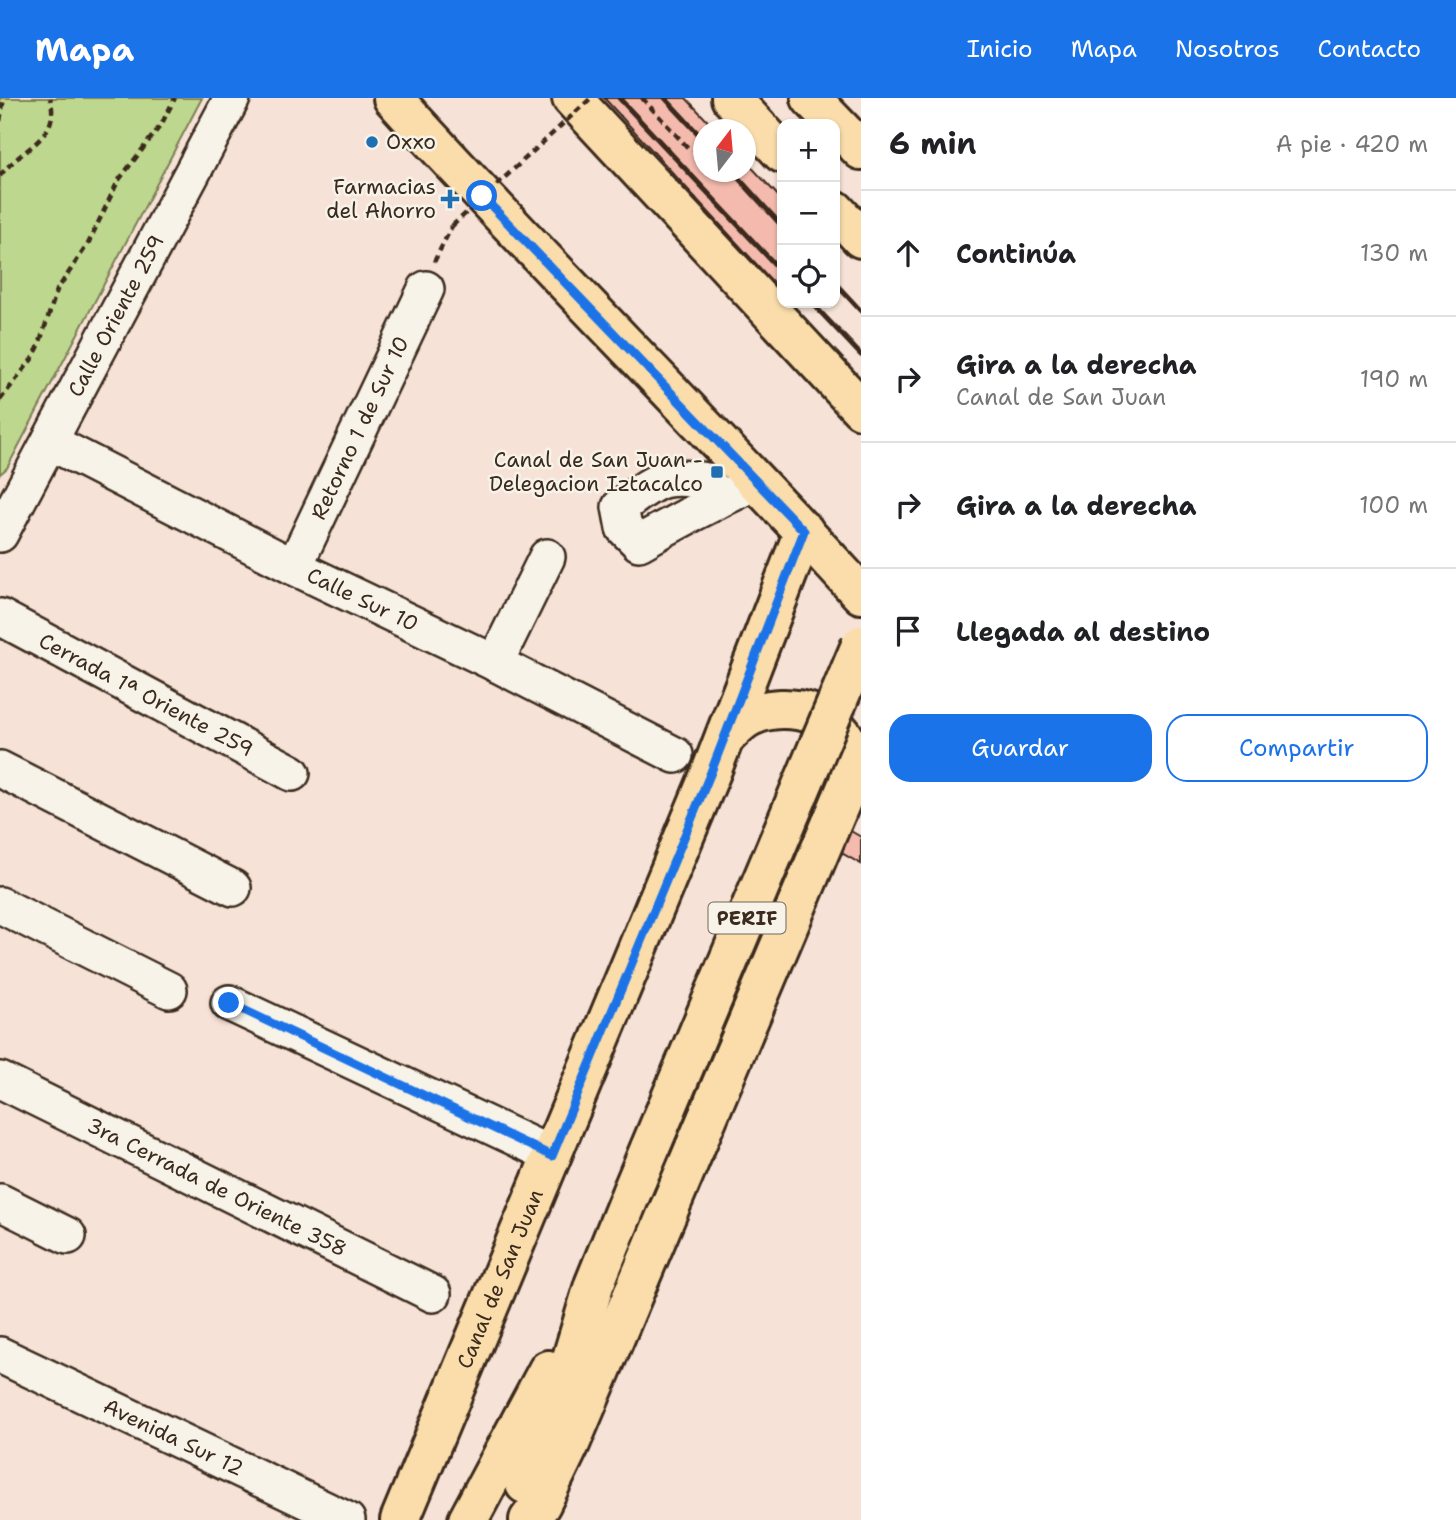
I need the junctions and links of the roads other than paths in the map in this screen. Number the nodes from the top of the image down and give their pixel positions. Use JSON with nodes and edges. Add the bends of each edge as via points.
{"nodes":[{"id":1,"x":232,"y":98,"type":"edge"},
{"id":2,"x":393,"y":98,"type":"edge"},
{"id":3,"x":572,"y":98,"type":"edge"},
{"id":4,"x":731,"y":98,"type":"edge"},
{"id":5,"x":811,"y":98,"type":"edge"},
{"id":6,"x":777,"y":148,"type":"edge"},
{"id":7,"x":861,"y":150,"type":"edge"},
{"id":8,"x":840,"y":215,"type":"edge"},
{"id":9,"x":861,"y":238,"type":"edge"},
{"id":10,"x":430,"y":276,"type":"road end"},
{"id":11,"x":861,"y":409,"type":"edge"},
{"id":12,"x":50,"y":442,"type":"junction"},
{"id":13,"x":756,"y":482,"type":"junction"},
{"id":14,"x":718,"y":500,"type":"dead end"},
{"id":15,"x":804,"y":531,"type":"junction"},
{"id":16,"x":0,"y":534,"type":"edge"},
{"id":17,"x":547,"y":557,"type":"dead end"},
{"id":18,"x":294,"y":567,"type":"junction"},
{"id":19,"x":861,"y":594,"type":"edge"},
{"id":20,"x":0,"y":617,"type":"edge"},
{"id":21,"x":861,"y":645,"type":"edge"},
{"id":22,"x":495,"y":663,"type":"junction"},
{"id":23,"x":725,"y":737,"type":"junction"},
{"id":24,"x":675,"y":755,"type":"dead end"},
{"id":25,"x":0,"y":769,"type":"edge"},
{"id":26,"x":857,"y":769,"type":"edge"},
{"id":27,"x":292,"y":773,"type":"dead end"},
{"id":28,"x":233,"y":888,"type":"dead end"},
{"id":29,"x":0,"y":905,"type":"edge"},
{"id":30,"x":170,"y":990,"type":"dead end"},
{"id":31,"x":229,"y":1003,"type":"dead end"},
{"id":32,"x":0,"y":1080,"type":"edge"},
{"id":33,"x":552,"y":1156,"type":"junction"},
{"id":34,"x":0,"y":1202,"type":"edge"},
{"id":35,"x":68,"y":1236,"type":"dead end"},
{"id":36,"x":594,"y":1285,"type":"junction"},
{"id":37,"x":433,"y":1294,"type":"dead end"},
{"id":38,"x":0,"y":1355,"type":"edge"},
{"id":39,"x":347,"y":1520,"type":"edge"},
{"id":40,"x":400,"y":1520,"type":"edge"},
{"id":41,"x":468,"y":1520,"type":"edge"},
{"id":42,"x":512,"y":1520,"type":"edge"},
{"id":43,"x":530,"y":1520,"type":"edge"}],
"edges":[{"from":1,"to":12,"type":"street","name":"Calle Oriente 259"},
{"from":2,"to":13,"type":"main road"},
{"from":3,"to":11,"type":"main road"},
{"from":4,"to":6,"type":"main road"},
{"from":5,"to":7,"type":"main road"},
{"from":8,"to":9,"type":"main road"},
{"from":10,"to":18,"type":"street","name":"Retorno 1 de Sur 10"},
{"from":12,"to":16,"type":"street","name":"Calle Oriente 259"},
{"from":12,"to":18,"type":"street","name":"Calle Sur 10"},
{"from":13,"to":14,"type":"street"},
{"from":13,"to":15,"type":"main road"},
{"from":15,"to":19,"type":"main road"},
{"from":15,"to":23,"type":"main road","name":"Canal de San Juan"},
{"from":17,"to":22,"type":"street"},
{"from":18,"to":22,"type":"street","name":"Calle Sur 10"},
{"from":20,"to":27,"type":"street","name":"Cerrada 1ª Oriente 259"},
{"from":21,"to":36,"type":"main road","number":"PERIF","bridge":true},
{"from":22,"to":24,"type":"street","name":"Calle Sur 10"},
{"from":23,"to":26,"type":"main road","via":[[748,717],[789,708],[816,715],[838,729]]},
{"from":23,"to":33,"type":"main road","name":"Canal de San Juan"},
{"from":25,"to":28,"type":"street"},
{"from":26,"to":43,"type":"main road","via":[[570,1444]]},
{"from":29,"to":30,"type":"street"},
{"from":31,"to":33,"type":"street"},
{"from":32,"to":37,"type":"street","name":"3ra Cerrada de Oriente 358"},
{"from":33,"to":40,"type":"main road","name":"Canal de San Juan"},
{"from":34,"to":35,"type":"street"},
{"from":36,"to":41,"type":"main road","number":"PERIF"},
{"from":36,"to":42,"type":"main road","number":"PERIF","via":[[563,1388]]},
{"from":38,"to":39,"type":"street","name":"Avenida Sur 12"}]}
